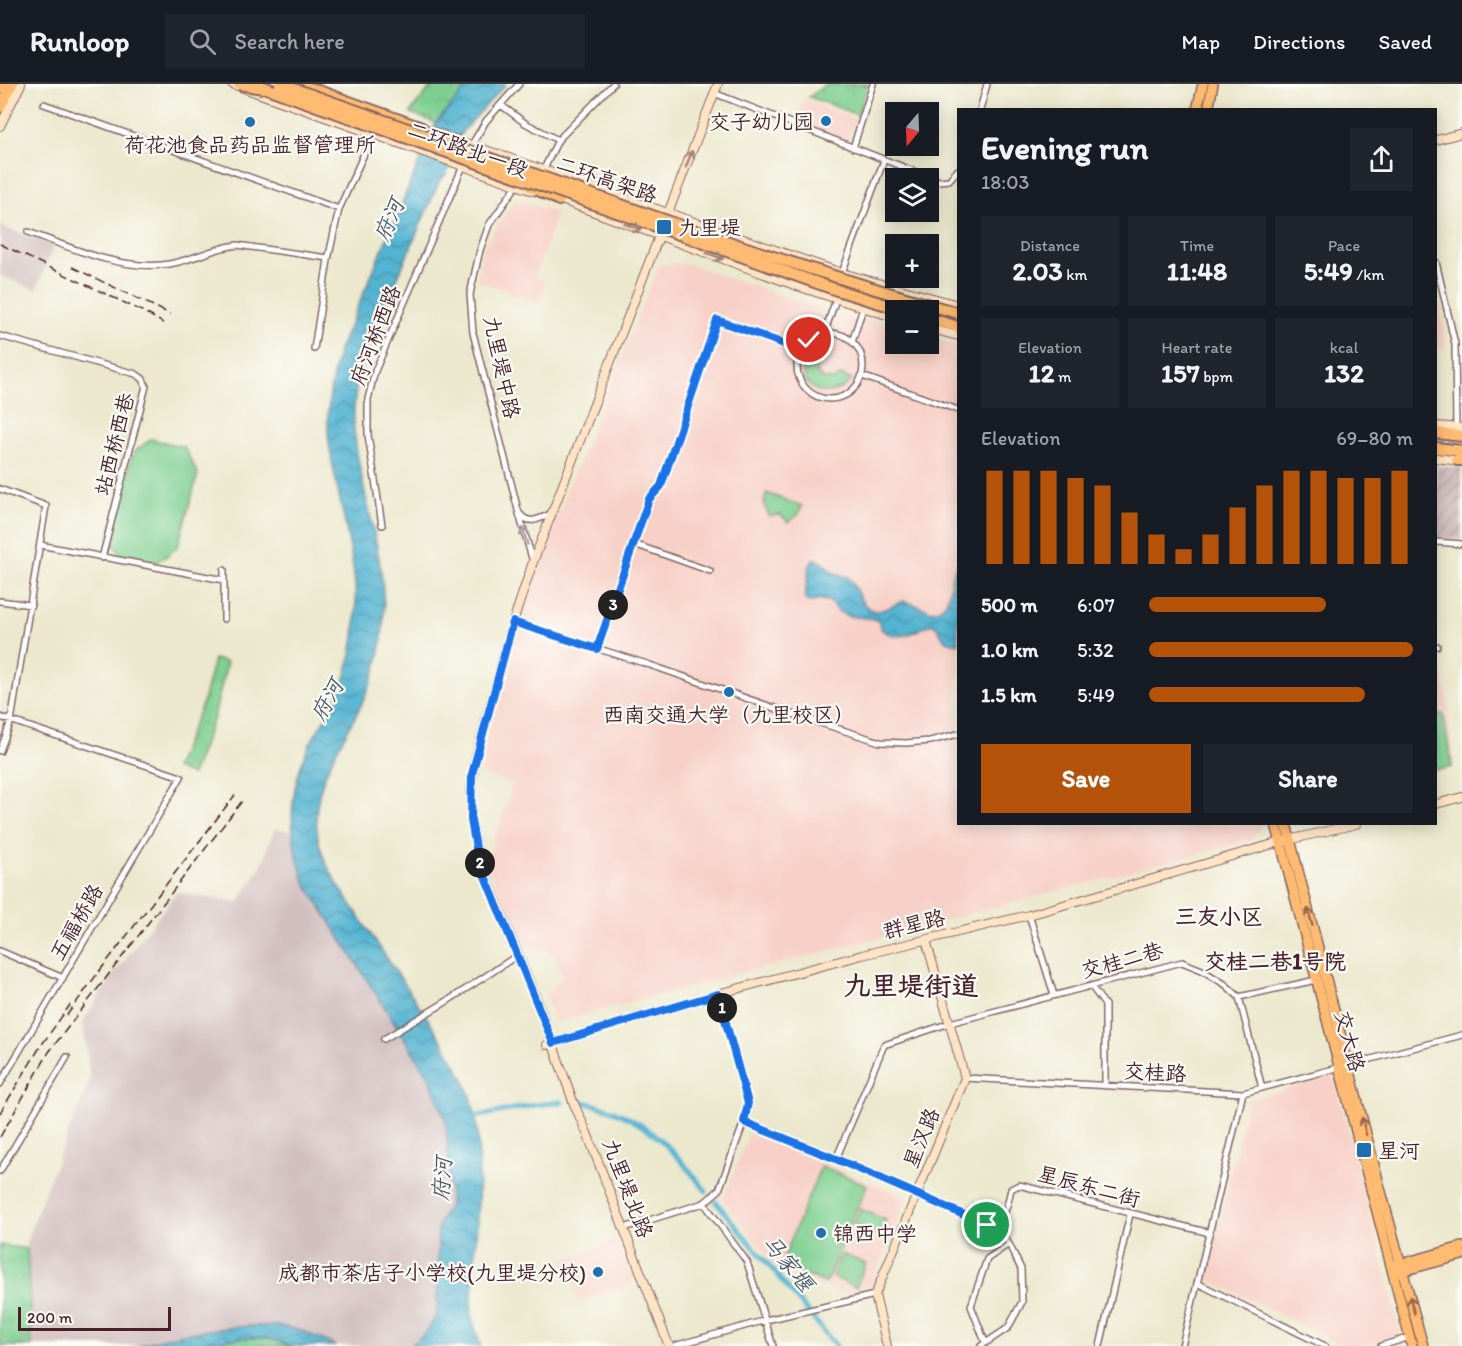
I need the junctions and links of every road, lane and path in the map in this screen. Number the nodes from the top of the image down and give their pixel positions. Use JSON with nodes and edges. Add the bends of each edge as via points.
{"nodes":[{"id":1,"x":12,"y":84,"type":"edge"},
{"id":2,"x":21,"y":84,"type":"edge"},
{"id":3,"x":232,"y":84,"type":"edge"},
{"id":4,"x":239,"y":84,"type":"edge"},
{"id":5,"x":255,"y":84,"type":"edge"},
{"id":6,"x":290,"y":84,"type":"edge"},
{"id":7,"x":299,"y":84,"type":"edge"},
{"id":8,"x":519,"y":84,"type":"edge"},
{"id":9,"x":613,"y":84,"type":"edge"},
{"id":10,"x":718,"y":84,"type":"edge"},
{"id":11,"x":873,"y":84,"type":"edge"},
{"id":12,"x":987,"y":84,"type":"edge"},
{"id":13,"x":1203,"y":84,"type":"edge"},
{"id":14,"x":1213,"y":84,"type":"edge"},
{"id":15,"x":271,"y":88,"type":"edge"},
{"id":16,"x":714,"y":93,"type":"junction"},
{"id":17,"x":44,"y":104,"type":"dead end"},
{"id":18,"x":501,"y":105,"type":"junction"},
{"id":19,"x":0,"y":108,"type":"edge"},
{"id":20,"x":981,"y":108,"type":"edge"},
{"id":21,"x":1197,"y":108,"type":"edge"},
{"id":22,"x":1208,"y":108,"type":"edge"},
{"id":23,"x":0,"y":126,"type":"edge"},
{"id":24,"x":425,"y":129,"type":"junction"},
{"id":25,"x":1462,"y":133,"type":"edge"},
{"id":26,"x":373,"y":134,"type":"junction"},
{"id":27,"x":558,"y":140,"type":"junction"},
{"id":28,"x":1437,"y":140,"type":"edge"},
{"id":29,"x":470,"y":145,"type":"junction"},
{"id":30,"x":853,"y":148,"type":"junction"},
{"id":31,"x":884,"y":160,"type":"junction"},
{"id":32,"x":461,"y":165,"type":"junction"},
{"id":33,"x":543,"y":169,"type":"junction"},
{"id":34,"x":957,"y":171,"type":"edge"},
{"id":35,"x":517,"y":185,"type":"junction"},
{"id":36,"x":559,"y":200,"type":"junction"},
{"id":37,"x":339,"y":209,"type":"junction"},
{"id":38,"x":667,"y":213,"type":"junction"},
{"id":39,"x":27,"y":232,"type":"dead end"},
{"id":40,"x":660,"y":237,"type":"junction"},
{"id":41,"x":328,"y":258,"type":"junction"},
{"id":42,"x":1437,"y":266,"type":"edge"},
{"id":43,"x":842,"y":273,"type":"junction"},
{"id":44,"x":836,"y":299,"type":"junction"},
{"id":45,"x":885,"y":305,"type":"edge"},
{"id":46,"x":957,"y":305,"type":"edge"},
{"id":47,"x":863,"y":308,"type":"junction"},
{"id":48,"x":957,"y":313,"type":"edge"},
{"id":49,"x":885,"y":315,"type":"edge"},
{"id":50,"x":939,"y":321,"type":"edge"},
{"id":51,"x":957,"y":327,"type":"edge"},
{"id":52,"x":939,"y":331,"type":"edge"},
{"id":53,"x":824,"y":334,"type":"junction"},
{"id":54,"x":0,"y":336,"type":"edge"},
{"id":55,"x":957,"y":336,"type":"edge"},
{"id":56,"x":1462,"y":340,"type":"edge"},
{"id":57,"x":852,"y":342,"type":"junction"},
{"id":58,"x":1455,"y":344,"type":"junction"},
{"id":59,"x":314,"y":349,"type":"dead end"},
{"id":60,"x":801,"y":350,"type":"junction"},
{"id":61,"x":862,"y":376,"type":"junction"},
{"id":62,"x":957,"y":410,"type":"edge"},
{"id":63,"x":1437,"y":426,"type":"edge"},
{"id":64,"x":1460,"y":430,"type":"edge"},
{"id":65,"x":1437,"y":434,"type":"edge"},
{"id":66,"x":1437,"y":448,"type":"edge"},
{"id":67,"x":1437,"y":458,"type":"edge"},
{"id":68,"x":1461,"y":458,"type":"edge"},
{"id":69,"x":0,"y":489,"type":"edge"},
{"id":70,"x":518,"y":510,"type":"junction"},
{"id":71,"x":552,"y":512,"type":"junction"},
{"id":72,"x":382,"y":525,"type":"dead end"},
{"id":73,"x":1437,"y":542,"type":"edge"},
{"id":74,"x":634,"y":544,"type":"junction"},
{"id":75,"x":1462,"y":544,"type":"edge"},
{"id":76,"x":40,"y":546,"type":"junction"},
{"id":77,"x":102,"y":558,"type":"junction"},
{"id":78,"x":533,"y":562,"type":"junction"},
{"id":79,"x":224,"y":570,"type":"dead end"},
{"id":80,"x":710,"y":571,"type":"dead end"},
{"id":81,"x":224,"y":580,"type":"junction"},
{"id":82,"x":0,"y":601,"type":"edge"},
{"id":83,"x":31,"y":605,"type":"junction"},
{"id":84,"x":225,"y":619,"type":"dead end"},
{"id":85,"x":513,"y":622,"type":"junction"},
{"id":86,"x":597,"y":649,"type":"junction"},
{"id":87,"x":0,"y":717,"type":"edge"},
{"id":88,"x":11,"y":721,"type":"junction"},
{"id":89,"x":957,"y":734,"type":"edge"},
{"id":90,"x":0,"y":751,"type":"edge"},
{"id":91,"x":1462,"y":797,"type":"edge"},
{"id":92,"x":1437,"y":804,"type":"edge"},
{"id":93,"x":1277,"y":825,"type":"edge"},
{"id":94,"x":1286,"y":825,"type":"edge"},
{"id":95,"x":1352,"y":825,"type":"edge"},
{"id":96,"x":1285,"y":841,"type":"junction"},
{"id":97,"x":1029,"y":915,"type":"junction"},
{"id":98,"x":926,"y":940,"type":"junction"},
{"id":99,"x":0,"y":951,"type":"edge"},
{"id":100,"x":518,"y":955,"type":"junction"},
{"id":101,"x":63,"y":978,"type":"junction"},
{"id":102,"x":1316,"y":980,"type":"junction"},
{"id":103,"x":1091,"y":986,"type":"junction"},
{"id":104,"x":718,"y":994,"type":"junction"},
{"id":105,"x":1054,"y":996,"type":"junction"},
{"id":106,"x":1239,"y":997,"type":"junction"},
{"id":107,"x":950,"y":1023,"type":"junction"},
{"id":108,"x":1462,"y":1035,"type":"edge"},
{"id":109,"x":385,"y":1039,"type":"dead end"},
{"id":110,"x":550,"y":1044,"type":"junction"},
{"id":111,"x":67,"y":1057,"type":"dead end"},
{"id":112,"x":1349,"y":1066,"type":"junction"},
{"id":113,"x":1339,"y":1068,"type":"junction"},
{"id":114,"x":965,"y":1078,"type":"junction"},
{"id":115,"x":0,"y":1084,"type":"edge"},
{"id":116,"x":1105,"y":1086,"type":"junction"},
{"id":117,"x":1262,"y":1088,"type":"junction"},
{"id":118,"x":1244,"y":1093,"type":"junction"},
{"id":119,"x":744,"y":1122,"type":"junction"},
{"id":120,"x":836,"y":1159,"type":"junction"},
{"id":121,"x":0,"y":1171,"type":"edge"},
{"id":122,"x":918,"y":1194,"type":"junction"},
{"id":123,"x":704,"y":1203,"type":"junction"},
{"id":124,"x":1130,"y":1214,"type":"junction"},
{"id":125,"x":995,"y":1224,"type":"junction"},
{"id":126,"x":624,"y":1228,"type":"junction"},
{"id":127,"x":1209,"y":1233,"type":"junction"},
{"id":128,"x":1009,"y":1244,"type":"junction"},
{"id":129,"x":1462,"y":1247,"type":"edge"},
{"id":130,"x":1462,"y":1255,"type":"edge"},
{"id":131,"x":1397,"y":1268,"type":"junction"},
{"id":132,"x":1197,"y":1283,"type":"junction"},
{"id":133,"x":875,"y":1295,"type":"junction"},
{"id":134,"x":766,"y":1320,"type":"junction"},
{"id":135,"x":1411,"y":1341,"type":"edge"},
{"id":136,"x":983,"y":1344,"type":"edge"},
{"id":137,"x":669,"y":1346,"type":"edge"},
{"id":138,"x":674,"y":1346,"type":"edge"},
{"id":139,"x":773,"y":1346,"type":"edge"},
{"id":140,"x":887,"y":1346,"type":"edge"},
{"id":141,"x":1100,"y":1346,"type":"edge"},
{"id":142,"x":1182,"y":1346,"type":"edge"},
{"id":143,"x":1324,"y":1346,"type":"edge"},
{"id":144,"x":1381,"y":1346,"type":"edge"},
{"id":145,"x":1423,"y":1346,"type":"edge"}],
"edges":[{"from":1,"to":19,"type":"highway"},
{"from":2,"to":23,"type":"street"},
{"from":3,"to":15,"type":"street","name":"二环路北一段"},
{"from":4,"to":15,"type":"highway","bridge":true},
{"from":5,"to":15,"type":"highway","name":"二环高架路","bridge":true},
{"from":6,"to":24,"type":"street","name":"二环路北一段"},
{"from":7,"to":24,"type":"highway"},
{"from":8,"to":18,"type":"street"},
{"from":9,"to":27,"type":"street"},
{"from":10,"to":16,"type":"street"},
{"from":11,"to":30,"type":"street"},
{"from":12,"to":20,"type":"street"},
{"from":13,"to":21,"type":"main road"},
{"from":14,"to":22,"type":"main road"},
{"from":15,"to":26,"type":"street","name":"二环路北一段"},
{"from":15,"to":36,"type":"highway","bridge":true,"via":[[334,116]]},
{"from":15,"to":45,"type":"highway","name":"二环高架路","bridge":true},
{"from":15,"to":48,"type":"highway","name":"二环高架路","bridge":true,"via":[[848,281]]},
{"from":16,"to":30,"type":"street"},
{"from":38,"to":16,"type":"street","one_way":true},
{"from":17,"to":37,"type":"street"},
{"from":18,"to":27,"type":"street"},
{"from":18,"to":29,"type":"street"},
{"from":24,"to":29,"type":"street","name":"二环路北一段"},
{"from":25,"to":28,"type":"street"},
{"from":26,"to":32,"type":"street","name":"二环路北一段"},
{"from":26,"to":37,"type":"street"},
{"from":27,"to":33,"type":"street"},
{"from":29,"to":33,"type":"street","name":"二环路北一段"},
{"from":30,"to":31,"type":"street"},
{"from":31,"to":34,"type":"street","via":[[939,181],[948,180]]},
{"from":31,"to":43,"type":"street"},
{"from":32,"to":35,"type":"street","name":"二环路北一段"},
{"from":32,"to":72,"type":"street","name":"府河桥西路","via":[[375,371],[368,399],[368,435]]},
{"from":33,"to":38,"type":"street","name":"二环路北一段"},
{"from":35,"to":36,"type":"street","name":"二环路北一段"},
{"from":35,"to":70,"type":"street","name":"九里堤中路","via":[[489,225],[470,294],[473,333]]},
{"from":36,"to":40,"type":"street","name":"二环路北一段","one_way":true},
{"from":37,"to":41,"type":"street"},
{"from":38,"to":40,"type":"street"},
{"from":38,"to":43,"type":"street","name":"二环路北一段"},
{"from":39,"to":41,"type":"street","via":[[99,257],[136,265],[162,265],[237,245]]},
{"from":40,"to":44,"type":"street","name":"二环路北一段","one_way":true},
{"from":40,"to":71,"type":"street"},
{"from":41,"to":59,"type":"street"},
{"from":42,"to":58,"type":"street"},
{"from":43,"to":46,"type":"street","name":"二环路北一段"},
{"from":44,"to":47,"type":"street","name":"二环路北一段"},
{"from":44,"to":53,"type":"street"},
{"from":47,"to":49,"type":"street","name":"二环路北一段"},
{"from":47,"to":57,"type":"street"},
{"from":50,"to":51,"type":"highway"},
{"from":52,"to":55,"type":"street"},
{"from":53,"to":57,"type":"street","via":[[839,334]]},
{"from":53,"to":60,"type":"street","via":[[809,340]]},
{"from":54,"to":77,"type":"street","name":"站西桥西巷","via":[[143,379],[146,386]]},
{"from":56,"to":58,"type":"street"},
{"from":57,"to":61,"type":"street","via":[[862,358]]},
{"from":58,"to":64,"type":"street"},
{"from":60,"to":61,"type":"street","via":[[796,368],[799,378],[804,387],[821,399],[844,397],[854,390]]},
{"from":60,"to":74,"type":"street","via":[[717,320],[661,486],[649,499]]},
{"from":61,"to":62,"type":"street"},
{"from":63,"to":64,"type":"street"},
{"from":64,"to":65,"type":"highway"},
{"from":66,"to":68,"type":"highway"},
{"from":67,"to":68,"type":"street"},
{"from":69,"to":76,"type":"street","via":[[46,506]]},
{"from":70,"to":71,"type":"street","via":[[530,521]]},
{"from":78,"to":70,"type":"street","name":"九里堤中路","one_way":true},
{"from":71,"to":78,"type":"street"},
{"from":73,"to":75,"type":"street"},
{"from":74,"to":80,"type":"street"},
{"from":74,"to":86,"type":"street"},
{"from":76,"to":77,"type":"street"},
{"from":76,"to":83,"type":"street"},
{"from":77,"to":81,"type":"street"},
{"from":78,"to":85,"type":"street"},
{"from":79,"to":81,"type":"street"},
{"from":81,"to":84,"type":"street"},
{"from":82,"to":83,"type":"street"},
{"from":83,"to":88,"type":"street"},
{"from":85,"to":86,"type":"street"},
{"from":85,"to":100,"type":"street","via":[[476,756],[470,804],[478,859]]},
{"from":86,"to":89,"type":"street","via":[[880,742],[930,741]]},
{"from":87,"to":88,"type":"street"},
{"from":88,"to":90,"type":"street"},
{"from":88,"to":101,"type":"street","name":"五福桥路","via":[[181,777]]},
{"from":91,"to":92,"type":"street"},
{"from":93,"to":96,"type":"main road","name":"交大路"},
{"from":94,"to":96,"type":"main road","name":"交大路"},
{"from":95,"to":96,"type":"street","name":"群星路"},
{"from":96,"to":97,"type":"street","name":"群星路"},
{"from":96,"to":102,"type":"main road","name":"交大路"},
{"from":112,"to":96,"type":"main road","name":"交大路","one_way":true},
{"from":97,"to":98,"type":"street","name":"群星路"},
{"from":97,"to":105,"type":"street"},
{"from":98,"to":104,"type":"street","name":"群星路"},
{"from":98,"to":107,"type":"street"},
{"from":99,"to":101,"type":"street"},
{"from":100,"to":109,"type":"street"},
{"from":100,"to":110,"type":"street"},
{"from":101,"to":115,"type":"street","name":"五福桥路"},
{"from":102,"to":106,"type":"street"},
{"from":102,"to":113,"type":"main road","name":"交大路"},
{"from":103,"to":105,"type":"street","name":"交桂二巷"},
{"from":103,"to":106,"type":"street","name":"交桂二巷","via":[[1182,962],[1202,970]]},
{"from":103,"to":116,"type":"street","via":[[1106,1005]]},
{"from":104,"to":110,"type":"street","name":"群星路"},
{"from":104,"to":119,"type":"street","via":[[748,1103]]},
{"from":105,"to":107,"type":"street","name":"交桂二巷"},
{"from":106,"to":117,"type":"street"},
{"from":107,"to":114,"type":"street"},
{"from":107,"to":120,"type":"street","name":"交桂二巷","via":[[884,1045]]},
{"from":108,"to":112,"type":"street","name":"交桂路"},
{"from":110,"to":126,"type":"street","name":"九里堤北路"},
{"from":111,"to":121,"type":"street"},
{"from":112,"to":113,"type":"street","name":"交桂路"},
{"from":131,"to":112,"type":"main road","name":"交大路","one_way":true},
{"from":113,"to":117,"type":"street","name":"交桂路"},
{"from":113,"to":131,"type":"main road","name":"交大路"},
{"from":114,"to":116,"type":"street","name":"交桂路"},
{"from":114,"to":122,"type":"street","name":"星汉路"},
{"from":116,"to":118,"type":"street","name":"交桂路"},
{"from":117,"to":118,"type":"street","name":"交桂路"},
{"from":118,"to":127,"type":"street"},
{"from":119,"to":120,"type":"street"},
{"from":119,"to":123,"type":"street","via":[[719,1190]]},
{"from":120,"to":122,"type":"street"},
{"from":122,"to":125,"type":"street","via":[[987,1225]]},
{"from":122,"to":133,"type":"street","name":"星汉路"},
{"from":123,"to":126,"type":"street"},
{"from":123,"to":134,"type":"street","via":[[747,1262]]},
{"from":124,"to":125,"type":"street","name":"星辰东二街","via":[[1019,1185],[1011,1190],[1003,1219]]},
{"from":124,"to":127,"type":"street","name":"星辰东二街"},
{"from":124,"to":141,"type":"street"},
{"from":125,"to":128,"type":"street"},
{"from":126,"to":137,"type":"street","name":"九里堤北路"},
{"from":127,"to":132,"type":"street"},
{"from":128,"to":136,"type":"street","via":[[987,1259],[971,1306]]},
{"from":128,"to":136,"type":"street","via":[[1021,1269],[1022,1302],[1008,1328]]},
{"from":129,"to":131,"type":"main road"},
{"from":130,"to":131,"type":"main road"},
{"from":131,"to":135,"type":"main road"},
{"from":145,"to":131,"type":"main road","one_way":true},
{"from":132,"to":142,"type":"street"},
{"from":132,"to":143,"type":"street"},
{"from":133,"to":134,"type":"street"},
{"from":133,"to":140,"type":"street"},
{"from":134,"to":138,"type":"street"},
{"from":134,"to":139,"type":"street"},
{"from":135,"to":144,"type":"street"}]}
